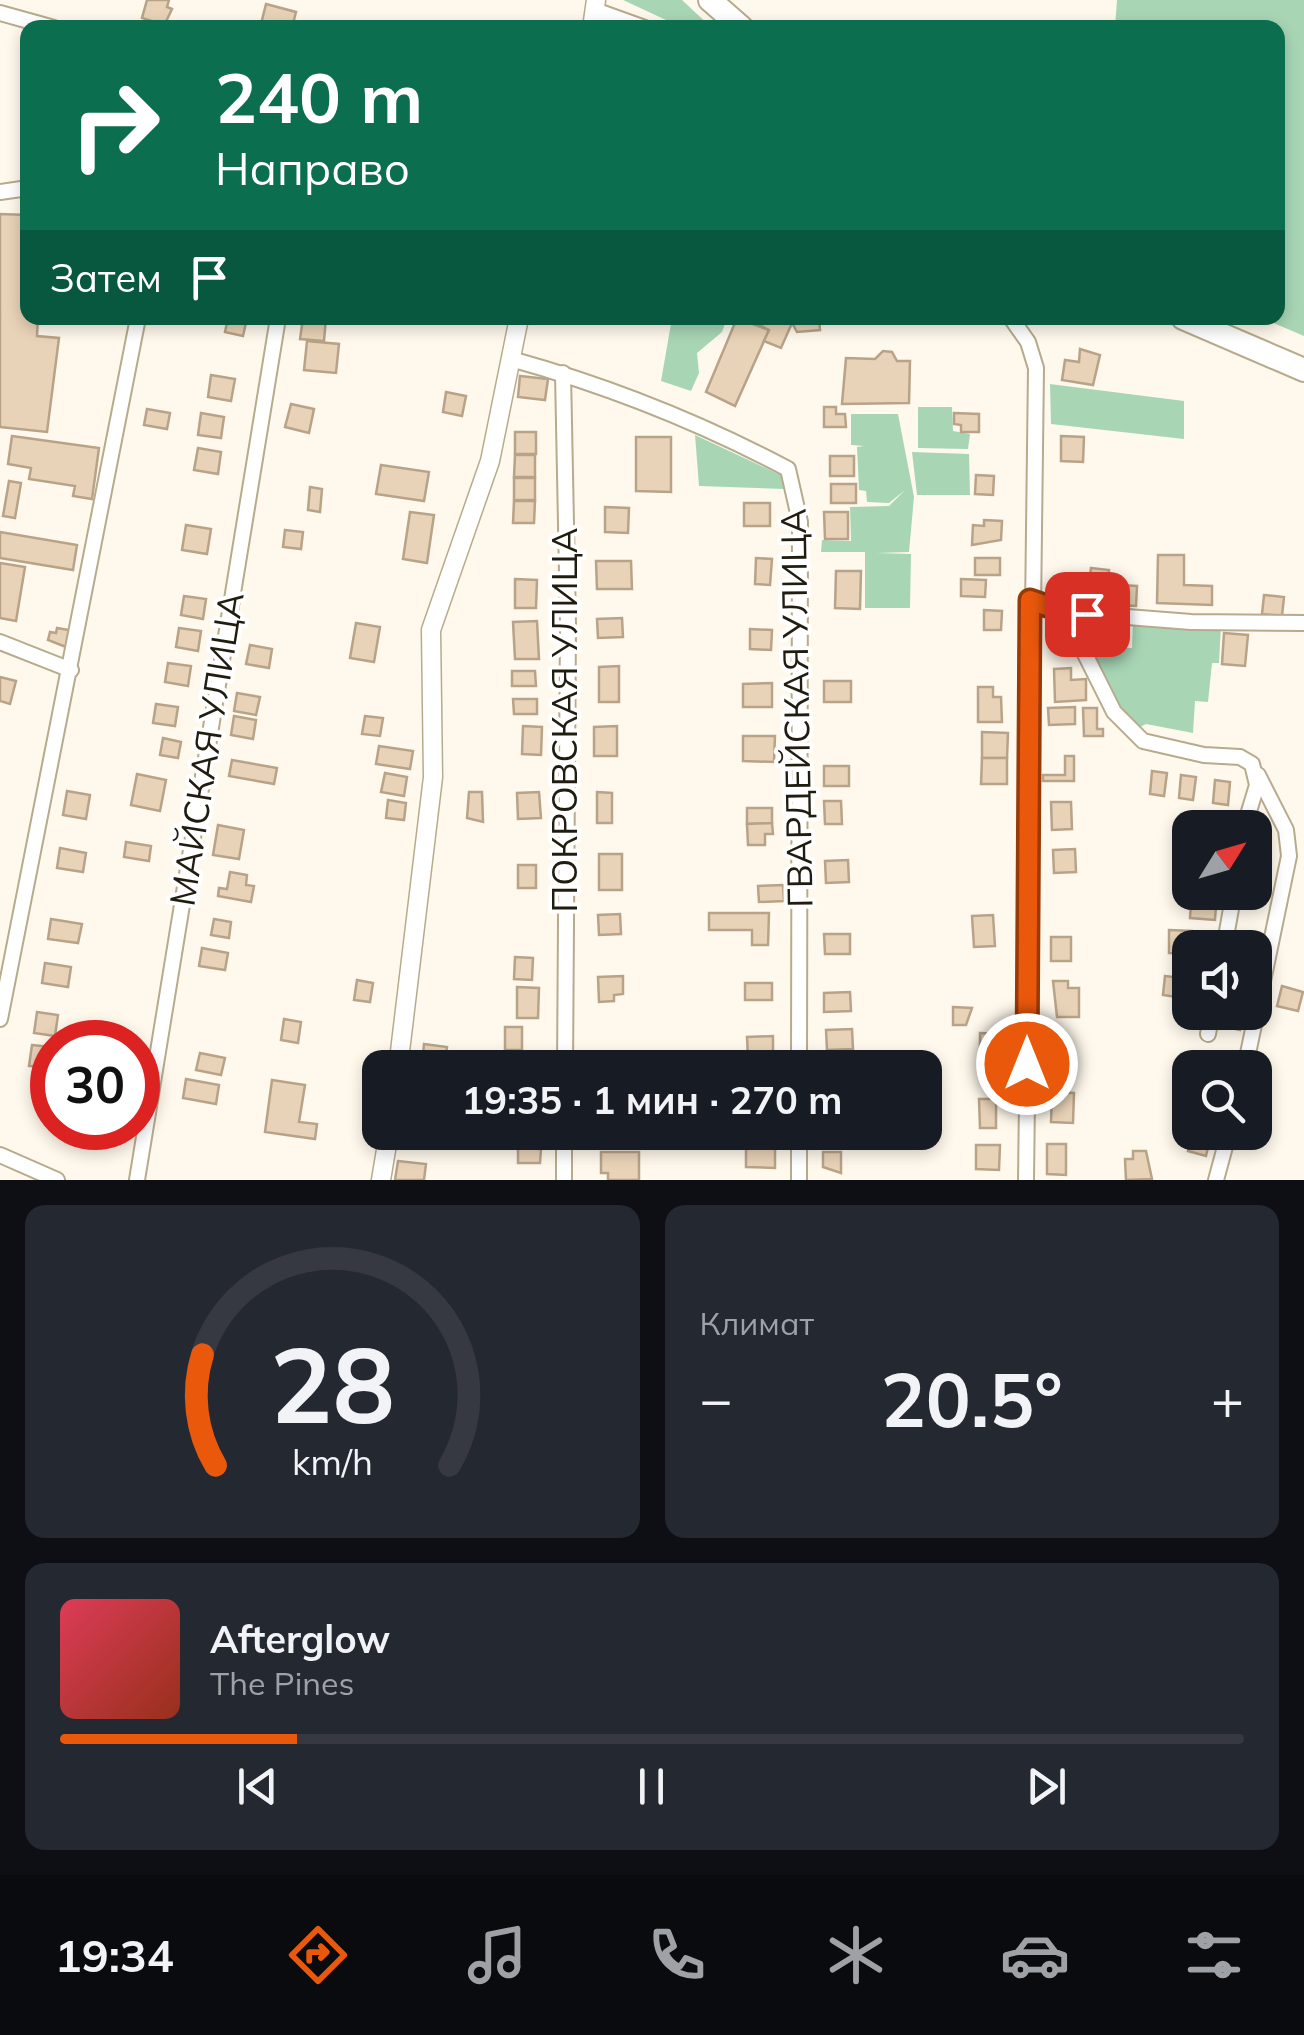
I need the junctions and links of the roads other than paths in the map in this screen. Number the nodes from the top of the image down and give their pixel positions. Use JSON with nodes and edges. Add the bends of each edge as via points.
{"nodes":[{"id":1,"x":710,"y":0,"type":"edge"},
{"id":2,"x":732,"y":0,"type":"edge"},
{"id":3,"x":594,"y":12,"type":"edge"},
{"id":4,"x":0,"y":13,"type":"edge"},
{"id":5,"x":25,"y":20,"type":"edge"},
{"id":6,"x":620,"y":20,"type":"edge"},
{"id":7,"x":733,"y":20,"type":"edge"},
{"id":8,"x":753,"y":20,"type":"edge"},
{"id":9,"x":137,"y":325,"type":"edge"},
{"id":10,"x":277,"y":325,"type":"edge"},
{"id":11,"x":517,"y":325,"type":"edge"},
{"id":12,"x":1016,"y":325,"type":"edge"},
{"id":13,"x":1200,"y":325,"type":"edge"},
{"id":14,"x":510,"y":359,"type":"junction"},
{"id":15,"x":1304,"y":370,"type":"edge"},
{"id":16,"x":563,"y":373,"type":"junction"},
{"id":17,"x":1030,"y":600,"type":"junction"},
{"id":18,"x":1064,"y":612,"type":"junction"},
{"id":19,"x":1304,"y":623,"type":"edge"},
{"id":20,"x":0,"y":642,"type":"edge"},
{"id":21,"x":72,"y":670,"type":"junction"},
{"id":22,"x":1252,"y":764,"type":"junction"},
{"id":23,"x":1250,"y":810,"type":"edge"},
{"id":24,"x":0,"y":1019,"type":"edge"},
{"id":25,"x":1209,"y":1030,"type":"edge"},
{"id":26,"x":1208,"y":1034,"type":"dead end"},
{"id":27,"x":400,"y":1050,"type":"edge"},
{"id":28,"x":565,"y":1050,"type":"edge"},
{"id":29,"x":799,"y":1050,"type":"edge"},
{"id":30,"x":1249,"y":1050,"type":"edge"},
{"id":31,"x":385,"y":1150,"type":"edge"},
{"id":32,"x":564,"y":1150,"type":"edge"},
{"id":33,"x":799,"y":1150,"type":"edge"},
{"id":34,"x":1224,"y":1150,"type":"edge"},
{"id":35,"x":0,"y":1155,"type":"edge"},
{"id":36,"x":56,"y":1180,"type":"edge"},
{"id":37,"x":137,"y":1180,"type":"edge"},
{"id":38,"x":381,"y":1180,"type":"edge"},
{"id":39,"x":564,"y":1180,"type":"edge"},
{"id":40,"x":799,"y":1180,"type":"edge"},
{"id":41,"x":1026,"y":1180,"type":"edge"},
{"id":42,"x":1216,"y":1180,"type":"edge"}],
"edges":[{"from":1,"to":7,"type":"highway"},
{"from":2,"to":8,"type":"highway"},
{"from":3,"to":6,"type":"street"},
{"from":4,"to":5,"type":"street"},
{"from":9,"to":21,"type":"street"},
{"from":10,"to":37,"type":"street","name":"МАЙСКАЯ УЛИЦА"},
{"from":11,"to":14,"type":"street"},
{"from":12,"to":17,"type":"street","via":[[1036,368]]},
{"from":13,"to":15,"type":"highway"},
{"from":14,"to":16,"type":"street","name":"ГВАРДЕЙСКАЯ УЛИЦА"},
{"from":14,"to":27,"type":"street","via":[[490,461],[431,630],[433,777]]},
{"from":16,"to":28,"type":"street","name":"ПОКРОВСКАЯ УЛИЦА"},
{"from":16,"to":29,"type":"street","name":"ГВАРДЕЙСКАЯ УЛИЦА","via":[[767,458],[788,469],[793,482],[800,522]]},
{"from":17,"to":18,"type":"street"},
{"from":17,"to":41,"type":"street"},
{"from":18,"to":19,"type":"street"},
{"from":18,"to":22,"type":"street","via":[[1114,712],[1143,741]]},
{"from":20,"to":21,"type":"street"},
{"from":21,"to":24,"type":"street"},
{"from":22,"to":23,"type":"street","via":[[1257,786]]},
{"from":22,"to":30,"type":"street","via":[[1286,830],[1290,856]]},
{"from":25,"to":26,"type":"street"},
{"from":31,"to":38,"type":"street"},
{"from":32,"to":39,"type":"street"},
{"from":33,"to":40,"type":"street"},
{"from":34,"to":42,"type":"street"},
{"from":35,"to":36,"type":"street"}]}
